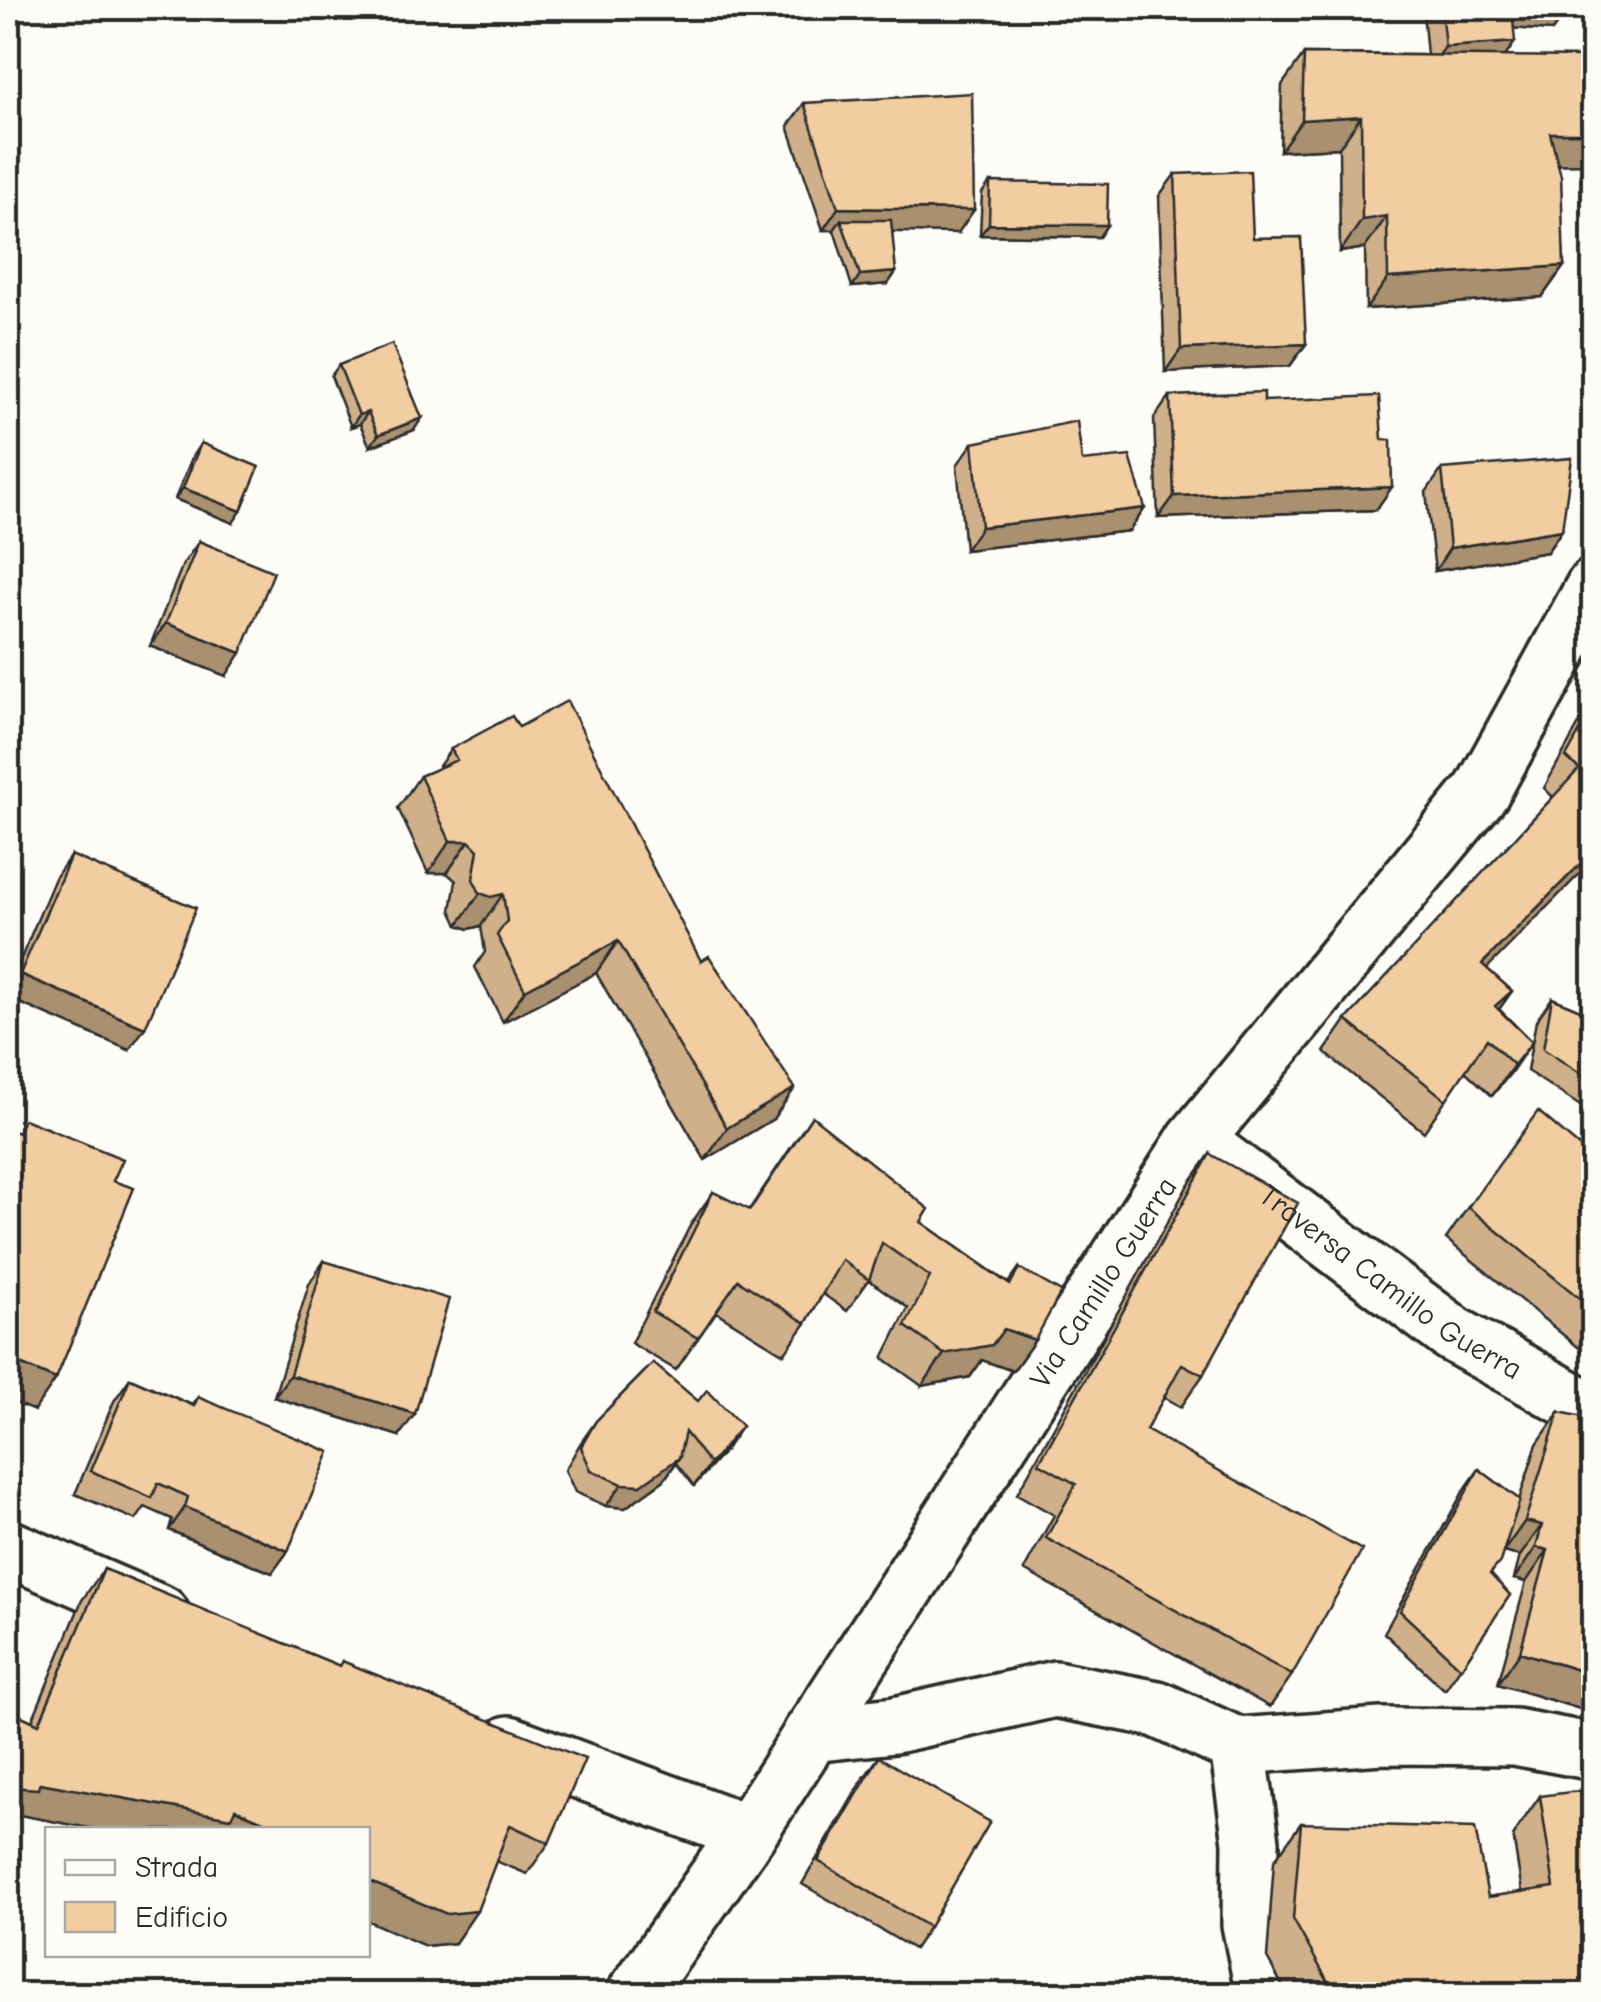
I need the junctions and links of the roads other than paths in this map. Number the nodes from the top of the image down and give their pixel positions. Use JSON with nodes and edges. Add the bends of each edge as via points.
{"nodes":[{"id":1,"x":1594,"y":587,"type":"edge"},
{"id":2,"x":1195,"y":1140,"type":"junction"},
{"id":3,"x":1594,"y":1413,"type":"edge"},
{"id":4,"x":8,"y":1548,"type":"edge"},
{"id":5,"x":204,"y":1630,"type":"edge"},
{"id":6,"x":467,"y":1728,"type":"edge"},
{"id":7,"x":812,"y":1734,"type":"junction"},
{"id":8,"x":1238,"y":1746,"type":"junction"},
{"id":9,"x":1594,"y":1752,"type":"edge"},
{"id":10,"x":748,"y":1832,"type":"junction"},
{"id":11,"x":636,"y":1994,"type":"edge"},
{"id":12,"x":1264,"y":1994,"type":"edge"}],
"edges":[{"from":1,"to":2,"type":"street","name":"Via Camillo Guerra","via":[[1482,791]]},
{"from":2,"to":3,"type":"street","name":"Traversa Camillo Guerra","via":[[1452,1334]]},
{"from":2,"to":7,"type":"street","name":"Via Camillo Guerra"},
{"from":4,"to":5,"type":"street"},
{"from":6,"to":10,"type":"street"},
{"from":7,"to":8,"type":"street","via":[[896,1724],[1055,1688],[1157,1710]]},
{"from":7,"to":10,"type":"street","name":"Via Camillo Guerra"},
{"from":8,"to":9,"type":"street","via":[[1382,1736],[1515,1737]]},
{"from":8,"to":12,"type":"street","via":[[1251,1842],[1250,1924]]},
{"from":10,"to":11,"type":"street","name":"Via Camillo Guerra"}]}
